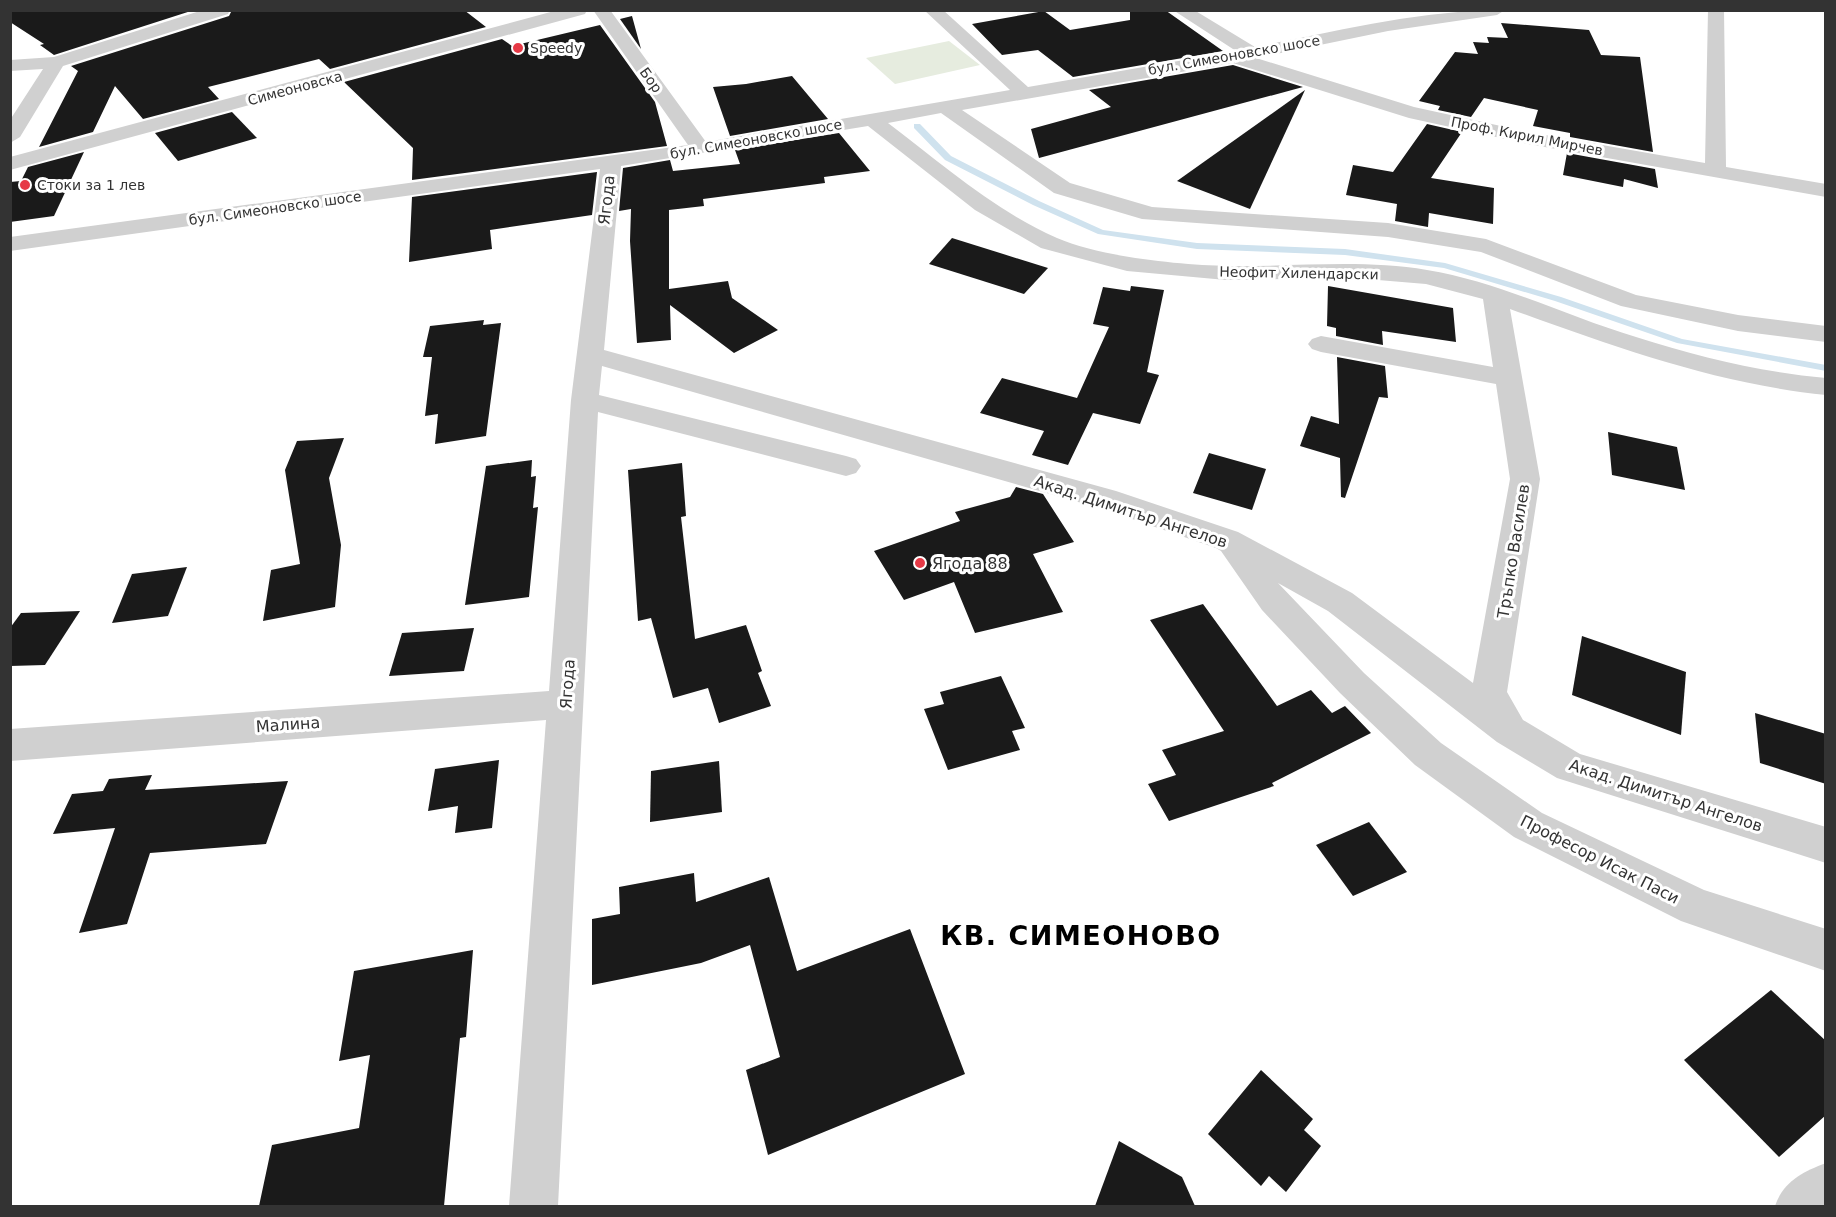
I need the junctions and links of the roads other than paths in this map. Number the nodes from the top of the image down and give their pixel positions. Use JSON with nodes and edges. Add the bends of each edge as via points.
{"nodes":[{"id":1,"x":222,"y":10,"type":"edge"},
{"id":2,"x":579,"y":10,"type":"edge"},
{"id":3,"x":601,"y":10,"type":"edge"},
{"id":4,"x":932,"y":10,"type":"edge"},
{"id":5,"x":1181,"y":10,"type":"edge"},
{"id":6,"x":1363,"y":10,"type":"edge"},
{"id":7,"x":1497,"y":10,"type":"edge"},
{"id":8,"x":1716,"y":10,"type":"edge"},
{"id":9,"x":1388,"y":26,"type":"junction"},
{"id":10,"x":1242,"y":55,"type":"junction"},
{"id":11,"x":56,"y":62,"type":"junction"},
{"id":12,"x":10,"y":66,"type":"edge"},
{"id":13,"x":1024,"y":93,"type":"junction"},
{"id":14,"x":945,"y":107,"type":"junction"},
{"id":15,"x":871,"y":119,"type":"junction"},
{"id":16,"x":10,"y":137,"type":"edge"},
{"id":17,"x":700,"y":149,"type":"junction"},
{"id":18,"x":610,"y":162,"type":"junction"},
{"id":19,"x":10,"y":164,"type":"edge"},
{"id":20,"x":1715,"y":170,"type":"junction"},
{"id":21,"x":1826,"y":191,"type":"edge"},
{"id":22,"x":10,"y":244,"type":"edge"},
{"id":23,"x":1496,"y":295,"type":"junction"},
{"id":24,"x":1826,"y":334,"type":"edge"},
{"id":25,"x":1321,"y":344,"type":"dead end"},
{"id":26,"x":590,"y":354,"type":"junction"},
{"id":27,"x":1509,"y":378,"type":"junction"},
{"id":28,"x":1826,"y":387,"type":"edge"},
{"id":29,"x":585,"y":400,"type":"junction"},
{"id":30,"x":846,"y":466,"type":"dead end"},
{"id":31,"x":1227,"y":540,"type":"junction"},
{"id":32,"x":566,"y":704,"type":"junction"},
{"id":33,"x":1510,"y":731,"type":"junction"},
{"id":34,"x":10,"y":745,"type":"edge"},
{"id":35,"x":1826,"y":845,"type":"edge"},
{"id":36,"x":1826,"y":950,"type":"edge"},
{"id":37,"x":1826,"y":1187,"type":"edge"},
{"id":38,"x":533,"y":1206,"type":"edge"},
{"id":39,"x":1799,"y":1206,"type":"edge"}],
"edges":[{"from":1,"to":11,"type":"street"},
{"from":2,"to":19,"type":"street","name":"Симеоновска"},
{"from":3,"to":17,"type":"street","name":"Бор"},
{"from":4,"to":13,"type":"street"},
{"from":5,"to":10,"type":"street"},
{"from":6,"to":9,"type":"street"},
{"from":7,"to":9,"type":"street","name":"бул. Симеоновско шосе"},
{"from":8,"to":20,"type":"street"},
{"from":9,"to":10,"type":"street","name":"бул. Симеоновско шосе"},
{"from":10,"to":13,"type":"street","name":"бул. Симеоновско шосе"},
{"from":10,"to":20,"type":"street","name":"Проф. Кирил Мирчев","via":[[1409,112],[1528,138]]},
{"from":11,"to":12,"type":"street"},
{"from":11,"to":16,"type":"street"},
{"from":13,"to":14,"type":"street","name":"бул. Симеоновско шосе"},
{"from":14,"to":15,"type":"street","name":"бул. Симеоновско шосе"},
{"from":14,"to":24,"type":"street","via":[[1062,188],[1150,214],[1388,230],[1486,246],[1630,301]]},
{"from":15,"to":17,"type":"street","name":"бул. Симеоновско шосе"},
{"from":15,"to":23,"type":"street","name":"Неофит Хилендарски","via":[[983,206],[1049,243],[1127,264],[1226,273],[1354,271],[1427,278]]},
{"from":17,"to":18,"type":"street","name":"бул. Симеоновско шосе"},
{"from":18,"to":22,"type":"street","name":"бул. Симеоновско шосе"},
{"from":18,"to":26,"type":"street","name":"Ягода"},
{"from":20,"to":21,"type":"street","name":"Проф. Кирил Мирчев"},
{"from":23,"to":27,"type":"street","name":"Тръпко Василев"},
{"from":23,"to":28,"type":"street","name":"Неофит Хилендарски","via":[[1627,343],[1769,381]]},
{"from":25,"to":27,"type":"street"},
{"from":26,"to":29,"type":"street","name":"Ягода"},
{"from":26,"to":31,"type":"street","name":"Акад. Димитър Ангелов","via":[[1116,502]]},
{"from":27,"to":33,"type":"street","name":"Тръпко Василев","via":[[1525,479],[1489,693]]},
{"from":29,"to":30,"type":"street"},
{"from":29,"to":32,"type":"street","name":"Ягода"},
{"from":31,"to":33,"type":"street","name":"Акад. Димитър Ангелов","via":[[1340,602]]},
{"from":31,"to":36,"type":"street","name":"Професор Исак Паси","via":[[1274,601],[1352,683],[1428,754],[1528,825],[1696,907]]},
{"from":32,"to":34,"type":"street","name":"Малина"},
{"from":32,"to":38,"type":"street","name":"Ягода"},
{"from":33,"to":35,"type":"street","name":"Акад. Димитър Ангелов","via":[[1570,767]]},
{"from":37,"to":39,"type":"street"}]}
